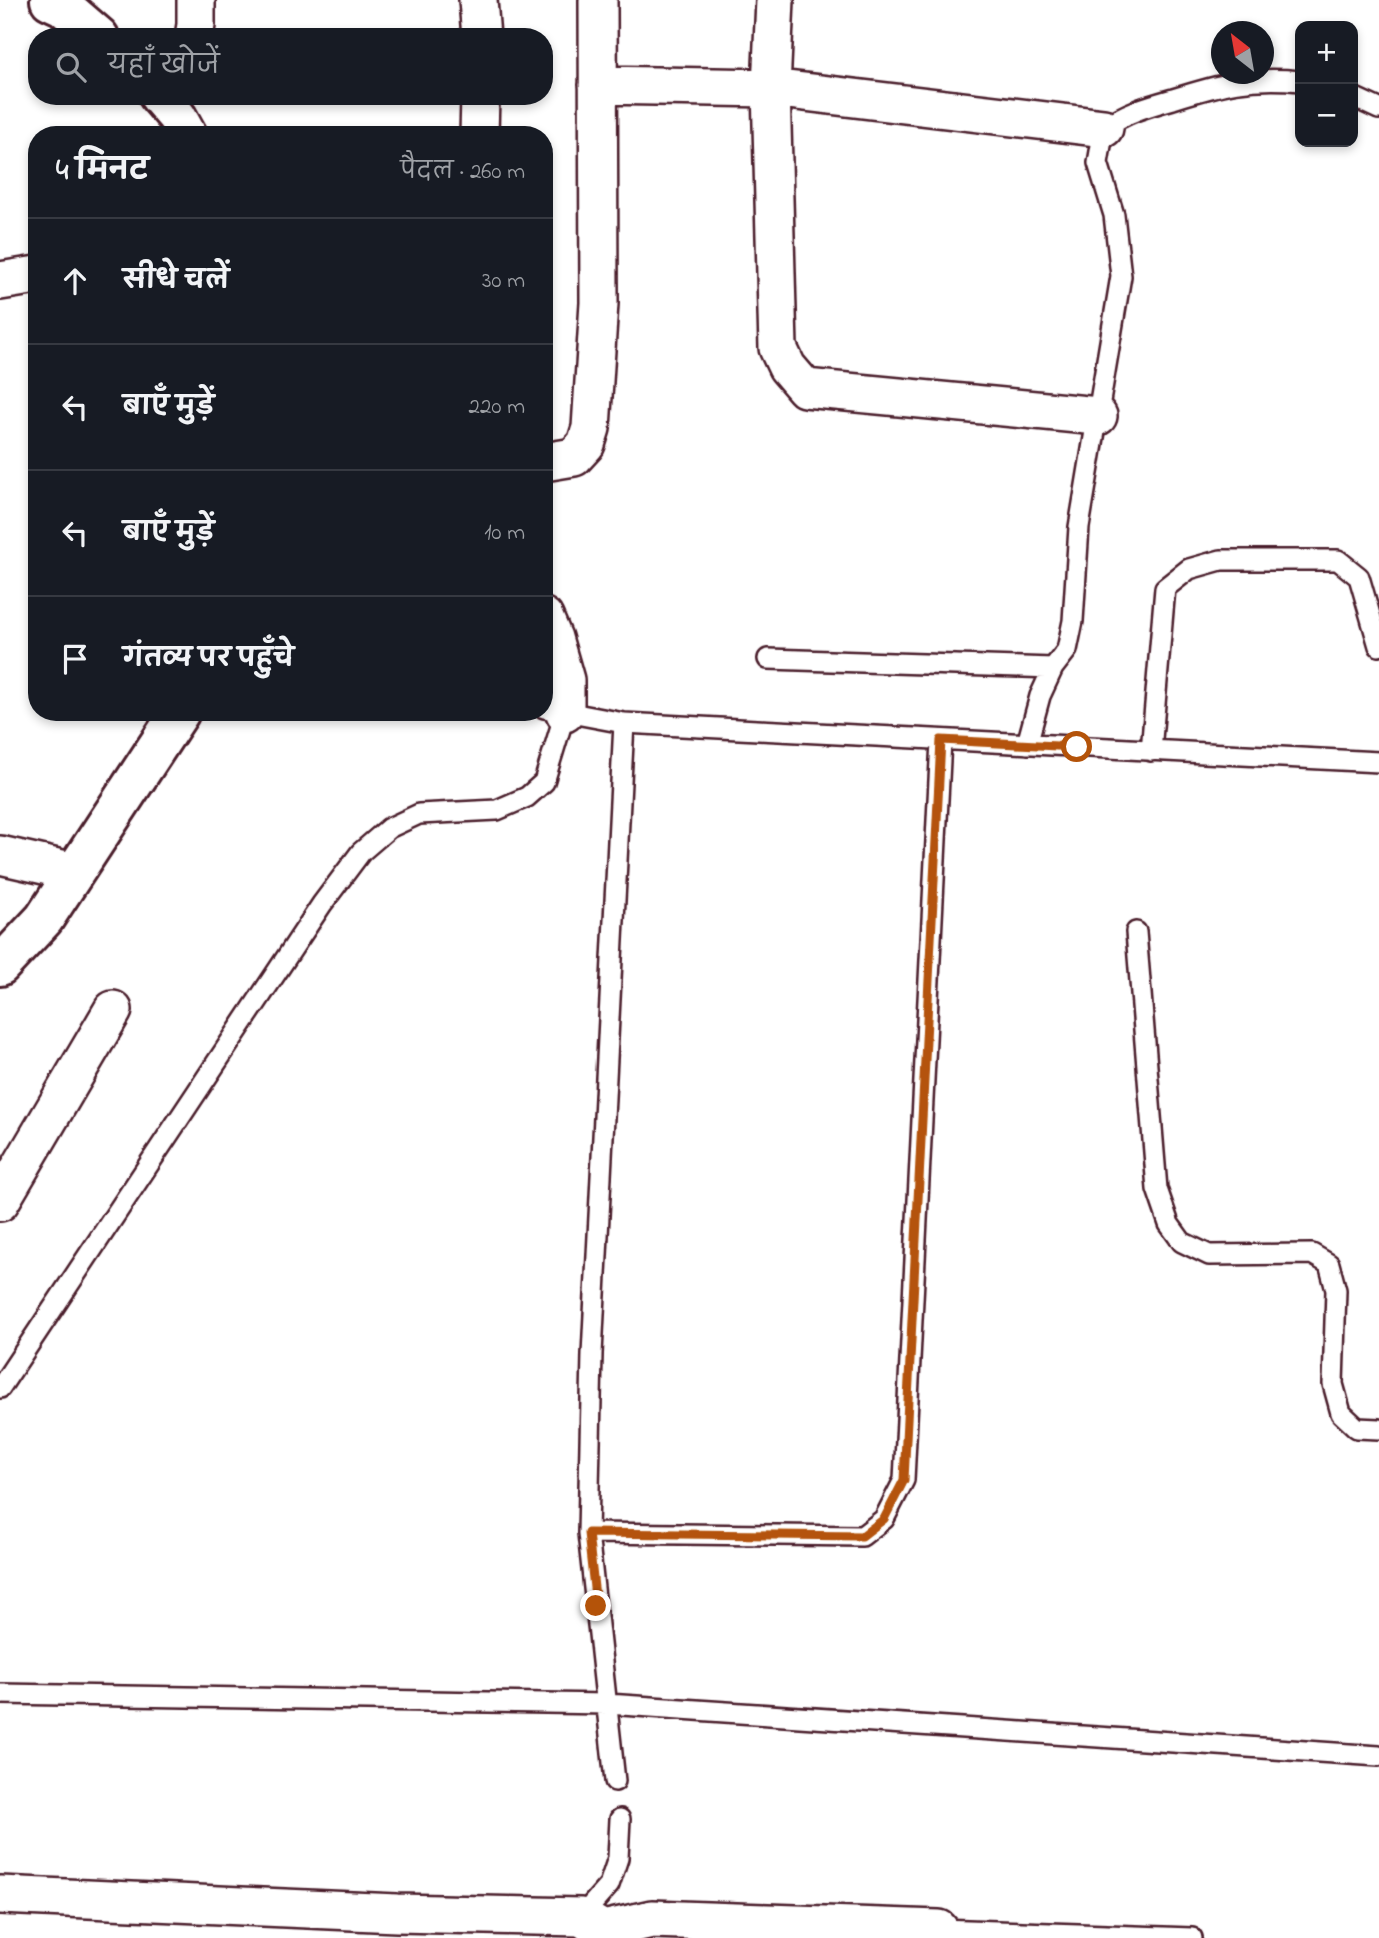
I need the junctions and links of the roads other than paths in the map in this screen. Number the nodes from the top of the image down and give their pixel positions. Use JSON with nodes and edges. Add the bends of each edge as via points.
{"nodes":[{"id":1,"x":50,"y":0,"type":"edge"},
{"id":2,"x":196,"y":0,"type":"edge"},
{"id":3,"x":478,"y":0,"type":"edge"},
{"id":4,"x":598,"y":0,"type":"edge"},
{"id":5,"x":775,"y":0,"type":"edge"},
{"id":6,"x":88,"y":28,"type":"edge"},
{"id":7,"x":196,"y":28,"type":"edge"},
{"id":8,"x":480,"y":28,"type":"edge"},
{"id":9,"x":1295,"y":80,"type":"edge"},
{"id":10,"x":598,"y":85,"type":"junction"},
{"id":11,"x":771,"y":88,"type":"junction"},
{"id":12,"x":1358,"y":99,"type":"edge"},
{"id":13,"x":480,"y":105,"type":"edge"},
{"id":14,"x":1379,"y":109,"type":"edge"},
{"id":15,"x":479,"y":126,"type":"edge"},
{"id":16,"x":1104,"y":128,"type":"junction"},
{"id":17,"x":28,"y":276,"type":"edge"},
{"id":18,"x":0,"y":281,"type":"edge"},
{"id":19,"x":1098,"y":416,"type":"junction"},
{"id":20,"x":553,"y":460,"type":"edge"},
{"id":21,"x":553,"y":638,"type":"edge"},
{"id":22,"x":1379,"y":646,"type":"edge"},
{"id":23,"x":768,"y":659,"type":"dead end"},
{"id":24,"x":1053,"y":668,"type":"junction"},
{"id":25,"x":555,"y":710,"type":"edge"},
{"id":26,"x":174,"y":721,"type":"edge"},
{"id":27,"x":624,"y":723,"type":"junction"},
{"id":28,"x":941,"y":740,"type":"junction"},
{"id":29,"x":1027,"y":744,"type":"junction"},
{"id":30,"x":1151,"y":751,"type":"junction"},
{"id":31,"x":1379,"y":762,"type":"edge"},
{"id":32,"x":0,"y":855,"type":"edge"},
{"id":33,"x":75,"y":872,"type":"junction"},
{"id":34,"x":1136,"y":932,"type":"dead end"},
{"id":35,"x":0,"y":966,"type":"edge"},
{"id":36,"x":113,"y":1010,"type":"dead end"},
{"id":37,"x":0,"y":1202,"type":"edge"},
{"id":38,"x":0,"y":1388,"type":"edge"},
{"id":39,"x":1379,"y":1429,"type":"edge"},
{"id":40,"x":588,"y":1533,"type":"junction"},
{"id":41,"x":0,"y":1694,"type":"edge"},
{"id":42,"x":607,"y":1704,"type":"junction"},
{"id":43,"x":1379,"y":1756,"type":"edge"},
{"id":44,"x":615,"y":1781,"type":"dead end"},
{"id":45,"x":620,"y":1819,"type":"dead end"},
{"id":46,"x":0,"y":1895,"type":"edge"},
{"id":47,"x":597,"y":1928,"type":"edge"},
{"id":48,"x":939,"y":1934,"type":"edge"},
{"id":49,"x":1192,"y":1938,"type":"edge"}],
"edges":[{"from":1,"to":6,"type":"street"},
{"from":2,"to":7,"type":"street"},
{"from":3,"to":8,"type":"street"},
{"from":4,"to":10,"type":"street"},
{"from":5,"to":11,"type":"street"},
{"from":9,"to":16,"type":"lane","via":[[1224,83],[1124,114]]},
{"from":10,"to":11,"type":"street"},
{"from":10,"to":20,"type":"street","via":[[599,303],[591,428],[586,444],[574,457]]},
{"from":11,"to":16,"type":"street"},
{"from":11,"to":19,"type":"street","via":[[778,348],[805,388]]},
{"from":12,"to":14,"type":"lane"},
{"from":13,"to":15,"type":"street"},
{"from":16,"to":19,"type":"lane","via":[[1098,163],[1114,215],[1121,276]]},
{"from":17,"to":18,"type":"street"},
{"from":19,"to":24,"type":"lane","via":[[1079,527],[1073,621],[1067,650]]},
{"from":21,"to":25,"type":"street","via":[[565,680]]},
{"from":22,"to":30,"type":"lane","via":[[1359,577],[1338,560],[1221,560],[1189,569],[1165,588]]},
{"from":23,"to":24,"type":"lane"},
{"from":24,"to":29,"type":"lane"},
{"from":25,"to":27,"type":"lane"},
{"from":25,"to":38,"type":"lane","via":[[544,782],[527,797],[497,810],[419,814],[389,828],[361,852]]},
{"from":26,"to":33,"type":"street"},
{"from":27,"to":28,"type":"lane"},
{"from":27,"to":40,"type":"lane","via":[[592,1354]]},
{"from":28,"to":29,"type":"lane"},
{"from":28,"to":40,"type":"lane","via":[[904,1480],[884,1519],[862,1536]]},
{"from":29,"to":30,"type":"lane"},
{"from":30,"to":31,"type":"lane"},
{"from":32,"to":33,"type":"street"},
{"from":33,"to":35,"type":"street","via":[[44,919]]},
{"from":34,"to":39,"type":"lane","via":[[1157,1189],[1169,1224],[1182,1242],[1209,1255],[1312,1254],[1329,1264],[1336,1290],[1333,1384],[1341,1413],[1357,1428]]},
{"from":36,"to":37,"type":"street"},
{"from":40,"to":42,"type":"lane"},
{"from":41,"to":42,"type":"lane"},
{"from":42,"to":43,"type":"lane"},
{"from":42,"to":44,"type":"lane"},
{"from":45,"to":47,"type":"lane","via":[[618,1858]]},
{"from":46,"to":47,"type":"street","via":[[397,1913]]},
{"from":47,"to":48,"type":"street","via":[[652,1919]]},
{"from":48,"to":49,"type":"lane"}]}
